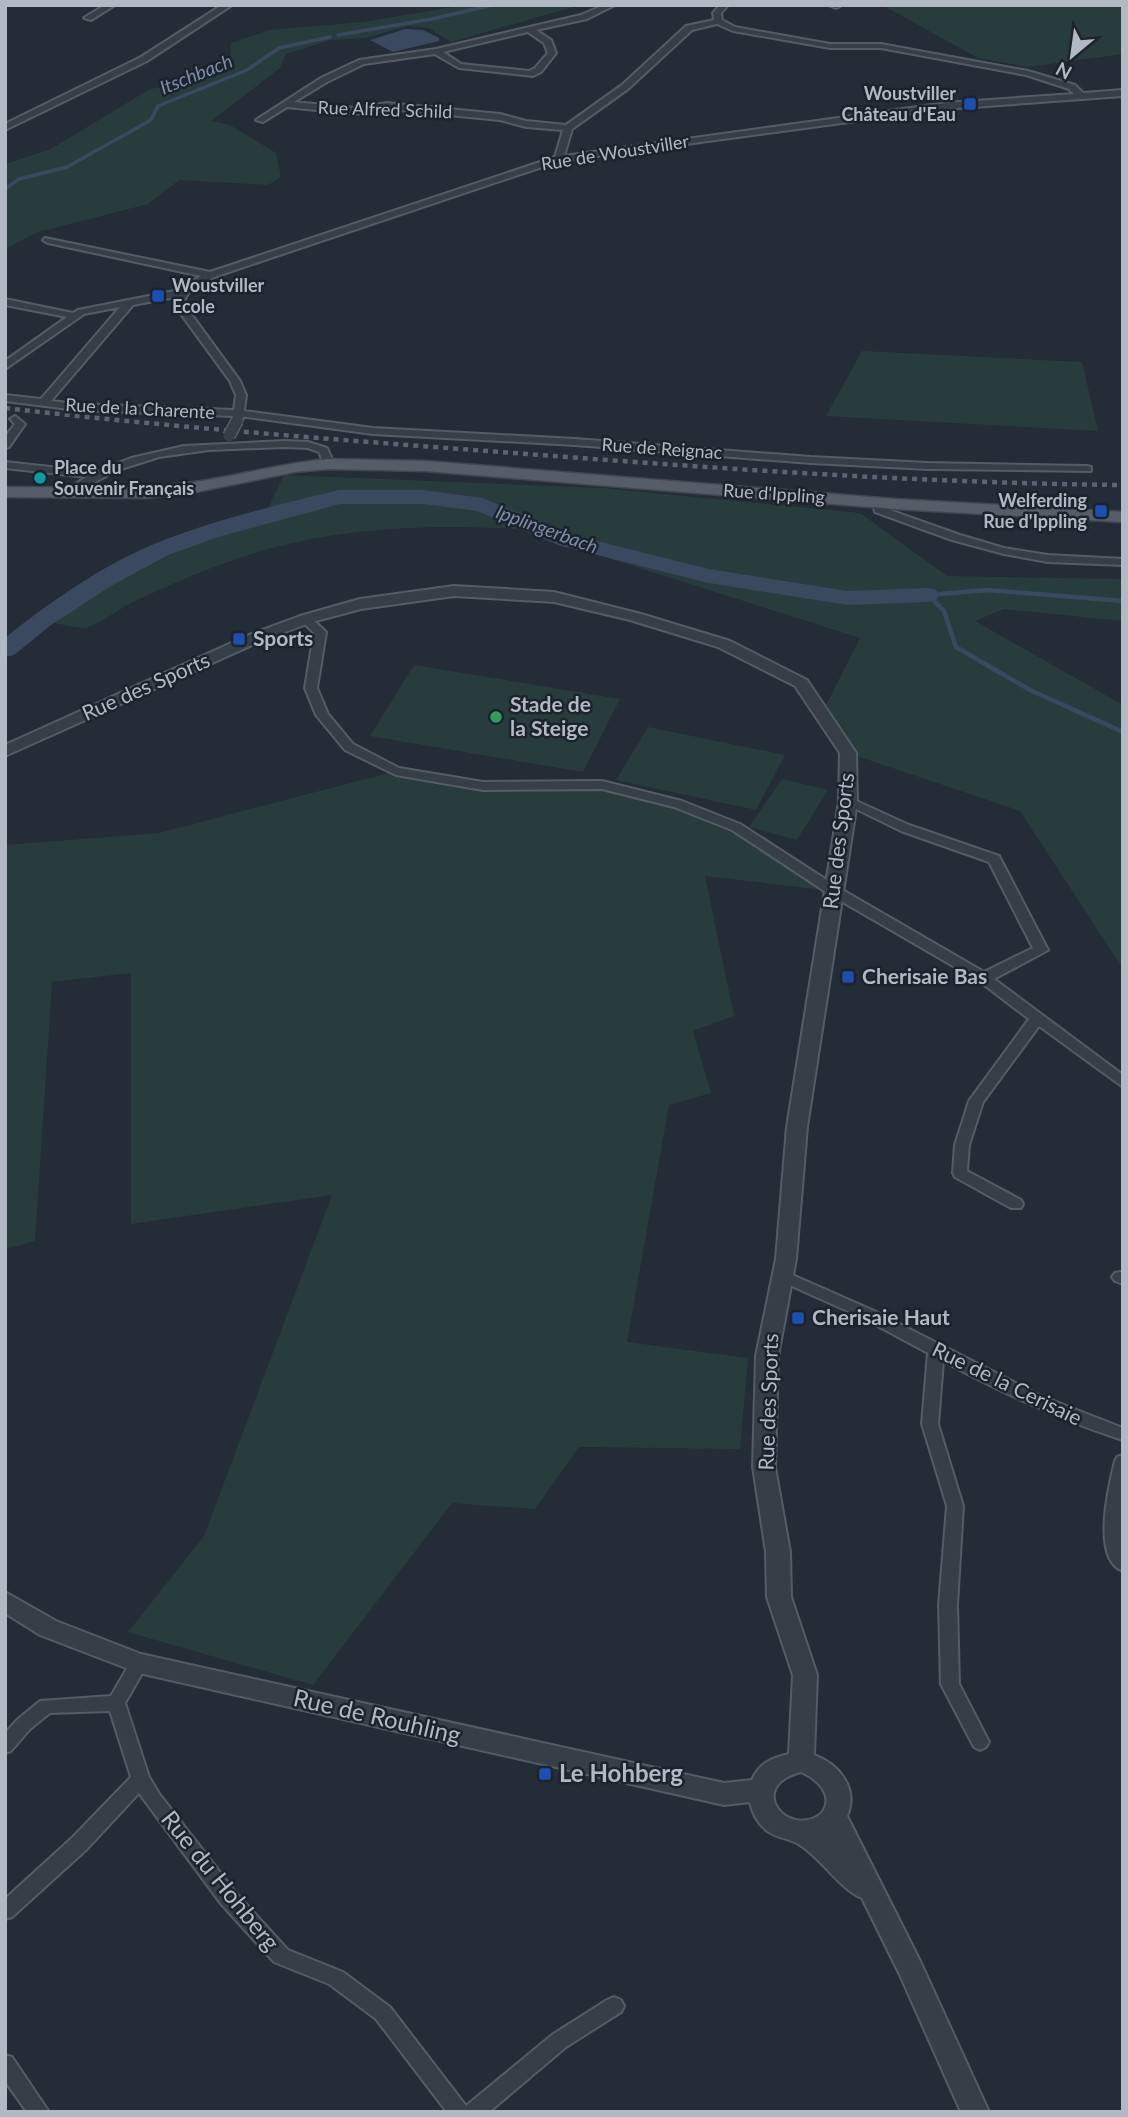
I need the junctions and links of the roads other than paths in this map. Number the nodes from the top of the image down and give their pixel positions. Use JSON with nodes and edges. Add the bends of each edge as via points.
{"nodes":[{"id":1,"x":111,"y":5,"type":"edge"},
{"id":2,"x":228,"y":5,"type":"edge"},
{"id":3,"x":611,"y":5,"type":"edge"},
{"id":4,"x":724,"y":5,"type":"edge"},
{"id":5,"x":88,"y":18,"type":"dead end"},
{"id":6,"x":718,"y":21,"type":"junction"},
{"id":7,"x":527,"y":29,"type":"junction"},
{"id":8,"x":370,"y":50,"type":"dead end"},
{"id":9,"x":436,"y":51,"type":"junction"},
{"id":10,"x":380,"y":59,"type":"junction"},
{"id":11,"x":1123,"y":93,"type":"edge"},
{"id":12,"x":1081,"y":96,"type":"junction"},
{"id":13,"x":286,"y":104,"type":"junction"},
{"id":14,"x":260,"y":120,"type":"dead end"},
{"id":15,"x":5,"y":127,"type":"edge"},
{"id":16,"x":568,"y":128,"type":"junction"},
{"id":17,"x":559,"y":159,"type":"junction"},
{"id":18,"x":48,"y":240,"type":"dead end"},
{"id":19,"x":211,"y":275,"type":"junction"},
{"id":20,"x":181,"y":293,"type":"junction"},
{"id":21,"x":131,"y":301,"type":"junction"},
{"id":22,"x":5,"y":302,"type":"edge"},
{"id":23,"x":74,"y":316,"type":"junction"},
{"id":24,"x":5,"y":366,"type":"edge"},
{"id":25,"x":5,"y":398,"type":"edge"},
{"id":26,"x":43,"y":403,"type":"junction"},
{"id":27,"x":238,"y":417,"type":"junction"},
{"id":28,"x":15,"y":419,"type":"dead end"},
{"id":29,"x":5,"y":444,"type":"edge"},
{"id":30,"x":222,"y":446,"type":"junction"},
{"id":31,"x":328,"y":460,"type":"junction"},
{"id":32,"x":5,"y":465,"type":"edge"},
{"id":33,"x":425,"y":466,"type":"joint"},
{"id":34,"x":1087,"y":469,"type":"dead end"},
{"id":35,"x":96,"y":475,"type":"junction"},
{"id":36,"x":5,"y":492,"type":"edge"},
{"id":37,"x":68,"y":494,"type":"junction"},
{"id":38,"x":878,"y":502,"type":"junction"},
{"id":39,"x":1123,"y":517,"type":"edge"},
{"id":40,"x":1123,"y":562,"type":"edge"},
{"id":41,"x":306,"y":619,"type":"junction"},
{"id":42,"x":5,"y":751,"type":"edge"},
{"id":43,"x":848,"y":802,"type":"junction"},
{"id":44,"x":834,"y":891,"type":"junction"},
{"id":45,"x":984,"y":978,"type":"junction"},
{"id":46,"x":1038,"y":1017,"type":"junction"},
{"id":47,"x":1123,"y":1082,"type":"edge"},
{"id":48,"x":1016,"y":1204,"type":"dead end"},
{"id":49,"x":781,"y":1275,"type":"junction"},
{"id":50,"x":936,"y":1351,"type":"junction"},
{"id":51,"x":1123,"y":1434,"type":"edge"},
{"id":52,"x":1123,"y":1461,"type":"edge"},
{"id":53,"x":1123,"y":1564,"type":"edge"},
{"id":54,"x":5,"y":1601,"type":"edge"},
{"id":55,"x":139,"y":1663,"type":"junction"},
{"id":56,"x":116,"y":1703,"type":"junction"},
{"id":57,"x":979,"y":1742,"type":"dead end"},
{"id":58,"x":5,"y":1746,"type":"edge"},
{"id":59,"x":801,"y":1761,"type":"junction"},
{"id":60,"x":141,"y":1779,"type":"junction"},
{"id":61,"x":760,"y":1790,"type":"junction"},
{"id":62,"x":835,"y":1817,"type":"junction"},
{"id":63,"x":804,"y":1833,"type":"junction"},
{"id":64,"x":880,"y":1907,"type":"junction"},
{"id":65,"x":5,"y":1911,"type":"edge"},
{"id":66,"x":614,"y":2006,"type":"dead end"},
{"id":67,"x":5,"y":2064,"type":"edge"},
{"id":68,"x":39,"y":2112,"type":"edge"},
{"id":69,"x":460,"y":2112,"type":"edge"},
{"id":70,"x":474,"y":2112,"type":"edge"},
{"id":71,"x":975,"y":2112,"type":"edge"}],
"edges":[{"from":1,"to":5,"type":"street"},
{"from":2,"to":15,"type":"street","via":[[144,59]]},
{"from":3,"to":7,"type":"street","via":[[584,17]]},
{"from":4,"to":6,"type":"street","via":[[717,13]]},
{"from":6,"to":12,"type":"street","via":[[743,31],[830,46],[881,46],[1028,73],[1072,87]]},
{"from":6,"to":16,"type":"street","via":[[689,28],[625,87]]},
{"from":7,"to":9,"type":"street"},
{"from":7,"to":9,"type":"street","via":[[548,42],[552,53],[530,74],[459,66]]},
{"from":8,"to":10,"type":"street"},
{"from":9,"to":10,"type":"street"},
{"from":10,"to":13,"type":"street","via":[[350,66]]},
{"from":11,"to":12,"type":"street","name":"Rue de Woustviller"},
{"from":12,"to":17,"type":"street","name":"Rue de Woustviller","via":[[946,106]]},
{"from":13,"to":14,"type":"street"},
{"from":13,"to":16,"type":"street","name":"Rue Alfred Schild","via":[[355,111],[387,106]]},
{"from":16,"to":17,"type":"street"},
{"from":17,"to":19,"type":"street","name":"Rue de Woustviller"},
{"from":18,"to":19,"type":"street"},
{"from":19,"to":20,"type":"street","name":"Rue de Woustviller"},
{"from":20,"to":21,"type":"street"},
{"from":20,"to":27,"type":"street","via":[[180,307],[235,381],[241,396]]},
{"from":21,"to":23,"type":"street"},
{"from":21,"to":26,"type":"street"},
{"from":22,"to":23,"type":"street"},
{"from":23,"to":24,"type":"street"},
{"from":25,"to":26,"type":"street","name":"Rue de la Charente"},
{"from":26,"to":27,"type":"street","name":"Rue de la Charente"},
{"from":27,"to":30,"type":"street","bridge":true},
{"from":27,"to":34,"type":"street","name":"Rue de Reignac","via":[[373,431],[811,460]]},
{"from":28,"to":29,"type":"street","via":[[19,428]]},
{"from":30,"to":31,"type":"street","via":[[304,444],[321,449]]},
{"from":30,"to":35,"type":"street","via":[[146,456]]},
{"from":31,"to":33,"type":"main road","name":"Rue d'Ippling"},
{"from":31,"to":37,"type":"main road","name":"Rue d'Ippling","via":[[166,492]]},
{"from":32,"to":35,"type":"street"},
{"from":33,"to":38,"type":"main road","name":"Rue d'Ippling"},
{"from":35,"to":37,"type":"street"},
{"from":36,"to":37,"type":"main road","name":"Rue d'Ippling"},
{"from":38,"to":39,"type":"main road","name":"Rue d'Ippling"},
{"from":38,"to":40,"type":"street","via":[[879,510],[1006,551]]},
{"from":41,"to":42,"type":"street","name":"Rue des Sports"},
{"from":41,"to":43,"type":"street","name":"Rue des Sports","via":[[360,604],[454,591],[554,597],[724,644],[801,684],[848,753]]},
{"from":41,"to":44,"type":"street","via":[[320,632],[311,688],[322,715],[349,747],[396,771],[483,786],[602,785],[678,804],[736,827]]},
{"from":43,"to":44,"type":"street","name":"Rue des Sports"},
{"from":43,"to":45,"type":"street","via":[[994,859],[1041,950]]},
{"from":44,"to":45,"type":"street"},
{"from":44,"to":49,"type":"street","name":"Rue des Sports","via":[[796,1127]]},
{"from":45,"to":46,"type":"street"},
{"from":46,"to":47,"type":"street"},
{"from":46,"to":48,"type":"street","via":[[976,1101],[962,1145],[960,1173]]},
{"from":49,"to":50,"type":"street","name":"Rue de la Cerisaie","via":[[818,1289]]},
{"from":49,"to":59,"type":"street","name":"Rue des Sports","via":[[768,1356],[764,1467],[778,1552],[779,1597],[805,1675]]},
{"from":50,"to":51,"type":"street","name":"Rue de la Cerisaie","via":[[1086,1423]]},
{"from":50,"to":57,"type":"street","via":[[930,1424],[955,1506],[948,1605],[950,1684]]},
{"from":52,"to":53,"type":"street","via":[[1115,1491],[1113,1549]]},
{"from":54,"to":55,"type":"street","name":"Rue de Rouhling","via":[[48,1628]]},
{"from":55,"to":56,"type":"street"},
{"from":55,"to":61,"type":"street","name":"Rue de Rouhling","via":[[724,1794]]},
{"from":56,"to":58,"type":"street","via":[[46,1706]]},
{"from":56,"to":60,"type":"street","name":"Rue du Hohberg"},
{"from":59,"to":61,"type":"street","via":[[771,1771]]},
{"from":59,"to":62,"type":"street","via":[[835,1783],[839,1796]]},
{"from":60,"to":65,"type":"street"},
{"from":60,"to":69,"type":"street","name":"Rue du Hohberg","via":[[229,1899],[281,1956],[336,1978],[383,2013]]},
{"from":61,"to":63,"type":"street","via":[[767,1816],[789,1831]]},
{"from":62,"to":63,"type":"street"},
{"from":62,"to":64,"type":"street"},
{"from":63,"to":64,"type":"street","via":[[833,1855]]},
{"from":64,"to":71,"type":"street"},
{"from":66,"to":70,"type":"street","via":[[559,2041]]},
{"from":67,"to":68,"type":"street"}]}
